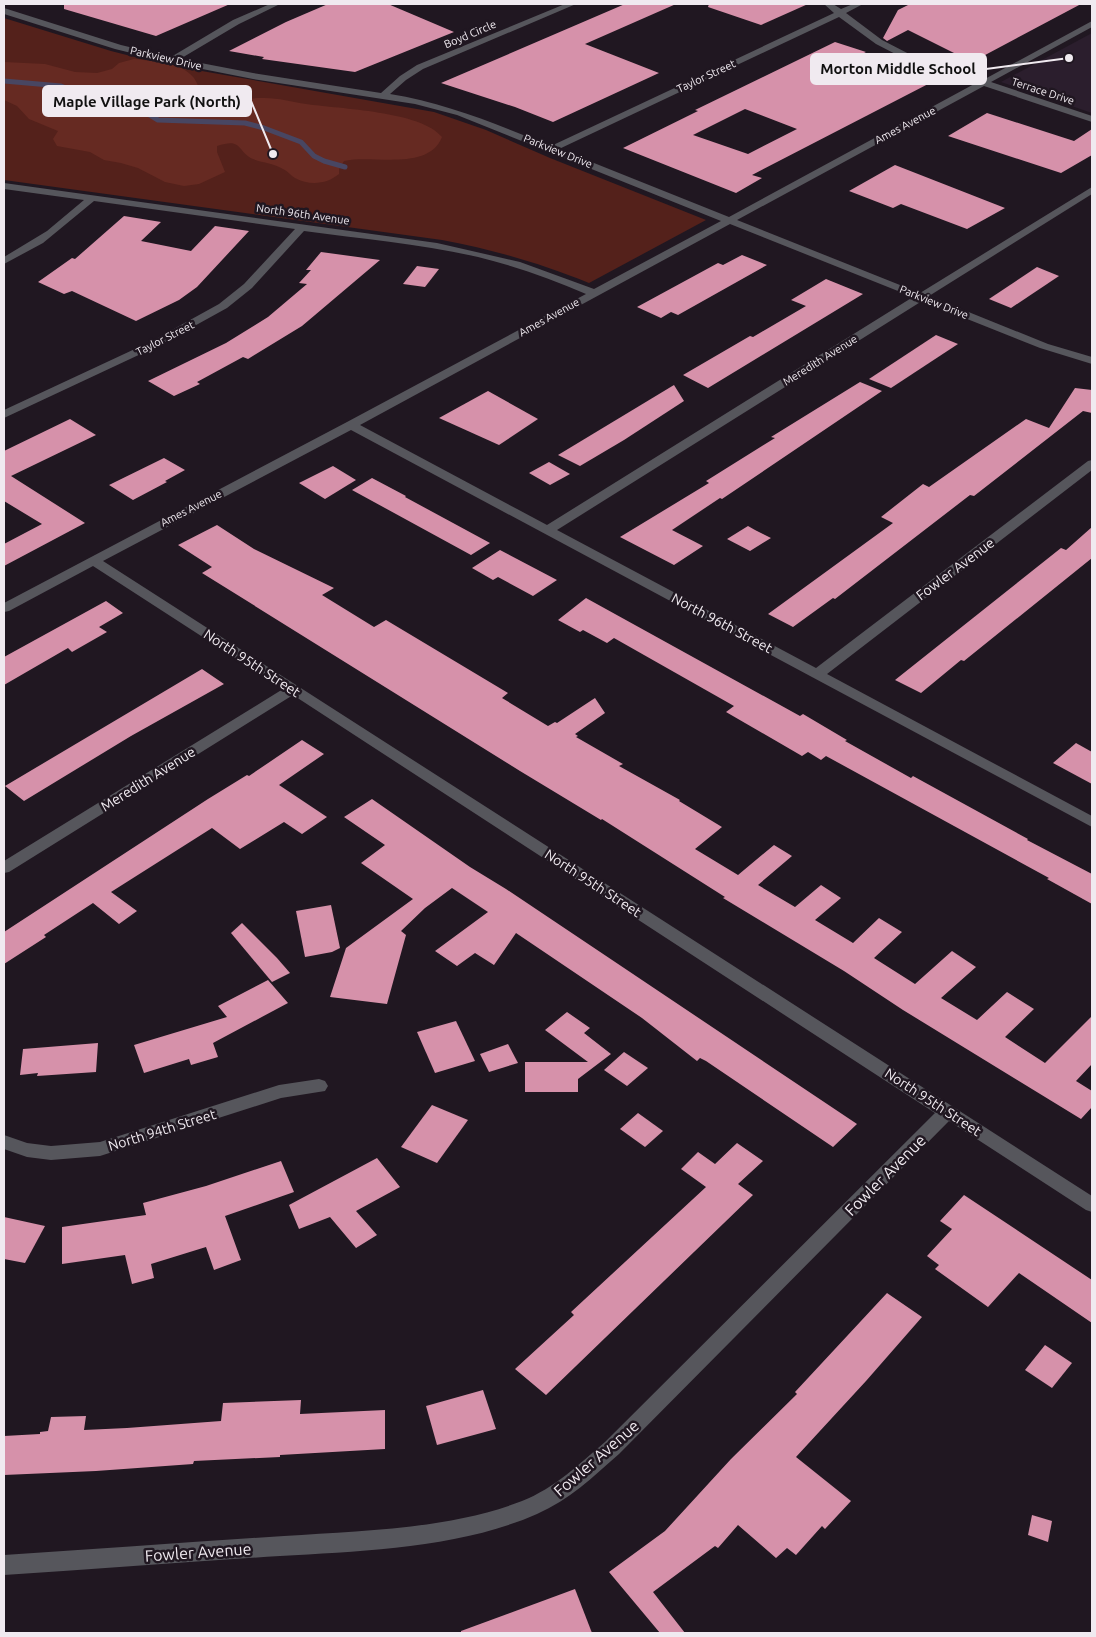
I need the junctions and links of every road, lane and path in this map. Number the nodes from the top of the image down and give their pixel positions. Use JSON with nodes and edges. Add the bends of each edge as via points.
{"nodes":[{"id":1,"x":10,"y":4,"type":"edge"},
{"id":2,"x":276,"y":4,"type":"edge"},
{"id":3,"x":572,"y":4,"type":"edge"},
{"id":4,"x":828,"y":4,"type":"edge"},
{"id":5,"x":859,"y":4,"type":"edge"},
{"id":6,"x":4,"y":6,"type":"edge"},
{"id":7,"x":4,"y":11,"type":"edge"},
{"id":8,"x":839,"y":13,"type":"junction"},
{"id":9,"x":1092,"y":24,"type":"edge"},
{"id":10,"x":172,"y":60,"type":"junction"},
{"id":11,"x":982,"y":83,"type":"junction"},
{"id":12,"x":383,"y":96,"type":"junction"},
{"id":13,"x":1092,"y":119,"type":"edge"},
{"id":14,"x":552,"y":149,"type":"junction"},
{"id":15,"x":4,"y":186,"type":"edge"},
{"id":16,"x":1092,"y":190,"type":"edge"},
{"id":17,"x":92,"y":198,"type":"junction"},
{"id":18,"x":729,"y":220,"type":"junction"},
{"id":19,"x":302,"y":227,"type":"junction"},
{"id":20,"x":4,"y":261,"type":"edge"},
{"id":21,"x":594,"y":293,"type":"junction"},
{"id":22,"x":921,"y":297,"type":"junction"},
{"id":23,"x":1092,"y":361,"type":"edge"},
{"id":24,"x":4,"y":414,"type":"edge"},
{"id":25,"x":351,"y":425,"type":"junction"},
{"id":26,"x":1092,"y":464,"type":"edge"},
{"id":27,"x":548,"y":530,"type":"junction"},
{"id":28,"x":93,"y":560,"type":"junction"},
{"id":29,"x":4,"y":608,"type":"edge"},
{"id":30,"x":818,"y":674,"type":"junction"},
{"id":31,"x":293,"y":689,"type":"junction"},
{"id":32,"x":1092,"y":822,"type":"edge"},
{"id":33,"x":4,"y":868,"type":"edge"},
{"id":34,"x":319,"y":1086,"type":"dead end"},
{"id":35,"x":948,"y":1111,"type":"junction"},
{"id":36,"x":4,"y":1142,"type":"edge"},
{"id":37,"x":1092,"y":1205,"type":"edge"},
{"id":38,"x":4,"y":1565,"type":"edge"}],
"edges":[{"from":1,"to":6,"type":"street"},
{"from":2,"to":10,"type":"street","via":[[236,22]]},
{"from":3,"to":12,"type":"street","name":"Boyd Circle","via":[[420,67]]},
{"from":4,"to":8,"type":"street","name":"Terrace Drive"},
{"from":5,"to":8,"type":"street","name":"Taylor Street"},
{"from":7,"to":10,"type":"street","name":"Parkview Drive","via":[[118,47]]},
{"from":8,"to":11,"type":"street","name":"Terrace Drive","via":[[898,52]]},
{"from":8,"to":14,"type":"street","name":"Taylor Street"},
{"from":9,"to":11,"type":"street","name":"Ames Avenue"},
{"from":10,"to":12,"type":"street","name":"Parkview Drive"},
{"from":11,"to":13,"type":"street","name":"Terrace Drive"},
{"from":11,"to":18,"type":"street","name":"Ames Avenue"},
{"from":12,"to":14,"type":"street","name":"Parkview Drive","via":[[460,112]]},
{"from":14,"to":18,"type":"street","name":"Parkview Drive"},
{"from":15,"to":17,"type":"street","name":"North 96th Avenue"},
{"from":16,"to":22,"type":"street","name":"Meredith Avenue"},
{"from":17,"to":19,"type":"street","name":"North 96th Avenue"},
{"from":17,"to":20,"type":"street","via":[[61,227]]},
{"from":18,"to":21,"type":"street","name":"Ames Avenue"},
{"from":18,"to":22,"type":"street","name":"Parkview Drive"},
{"from":19,"to":21,"type":"street","name":"North 96th Avenue","via":[[481,254],[535,269]]},
{"from":19,"to":24,"type":"street","name":"Taylor Street","via":[[248,286],[223,306],[156,343]]},
{"from":21,"to":25,"type":"street","name":"Ames Avenue"},
{"from":22,"to":23,"type":"street","name":"Parkview Drive","via":[[1044,346]]},
{"from":22,"to":27,"type":"street","name":"Meredith Avenue"},
{"from":25,"to":27,"type":"street","name":"North 96th Street"},
{"from":25,"to":28,"type":"street","name":"Ames Avenue"},
{"from":26,"to":30,"type":"street","name":"Fowler Avenue"},
{"from":27,"to":30,"type":"street","name":"North 96th Street"},
{"from":28,"to":29,"type":"street","name":"Ames Avenue"},
{"from":28,"to":31,"type":"street","name":"North 95th Street"},
{"from":30,"to":32,"type":"street","name":"North 96th Street"},
{"from":31,"to":33,"type":"street","name":"Meredith Avenue"},
{"from":31,"to":35,"type":"street","name":"North 95th Street"},
{"from":34,"to":36,"type":"street","name":"North 94th Street","via":[[279,1092],[80,1153],[45,1153]]},
{"from":35,"to":37,"type":"street","name":"North 95th Street"},
{"from":35,"to":38,"type":"street","name":"Fowler Avenue","via":[[612,1448],[570,1484],[530,1508],[466,1527],[372,1540]]}]}
